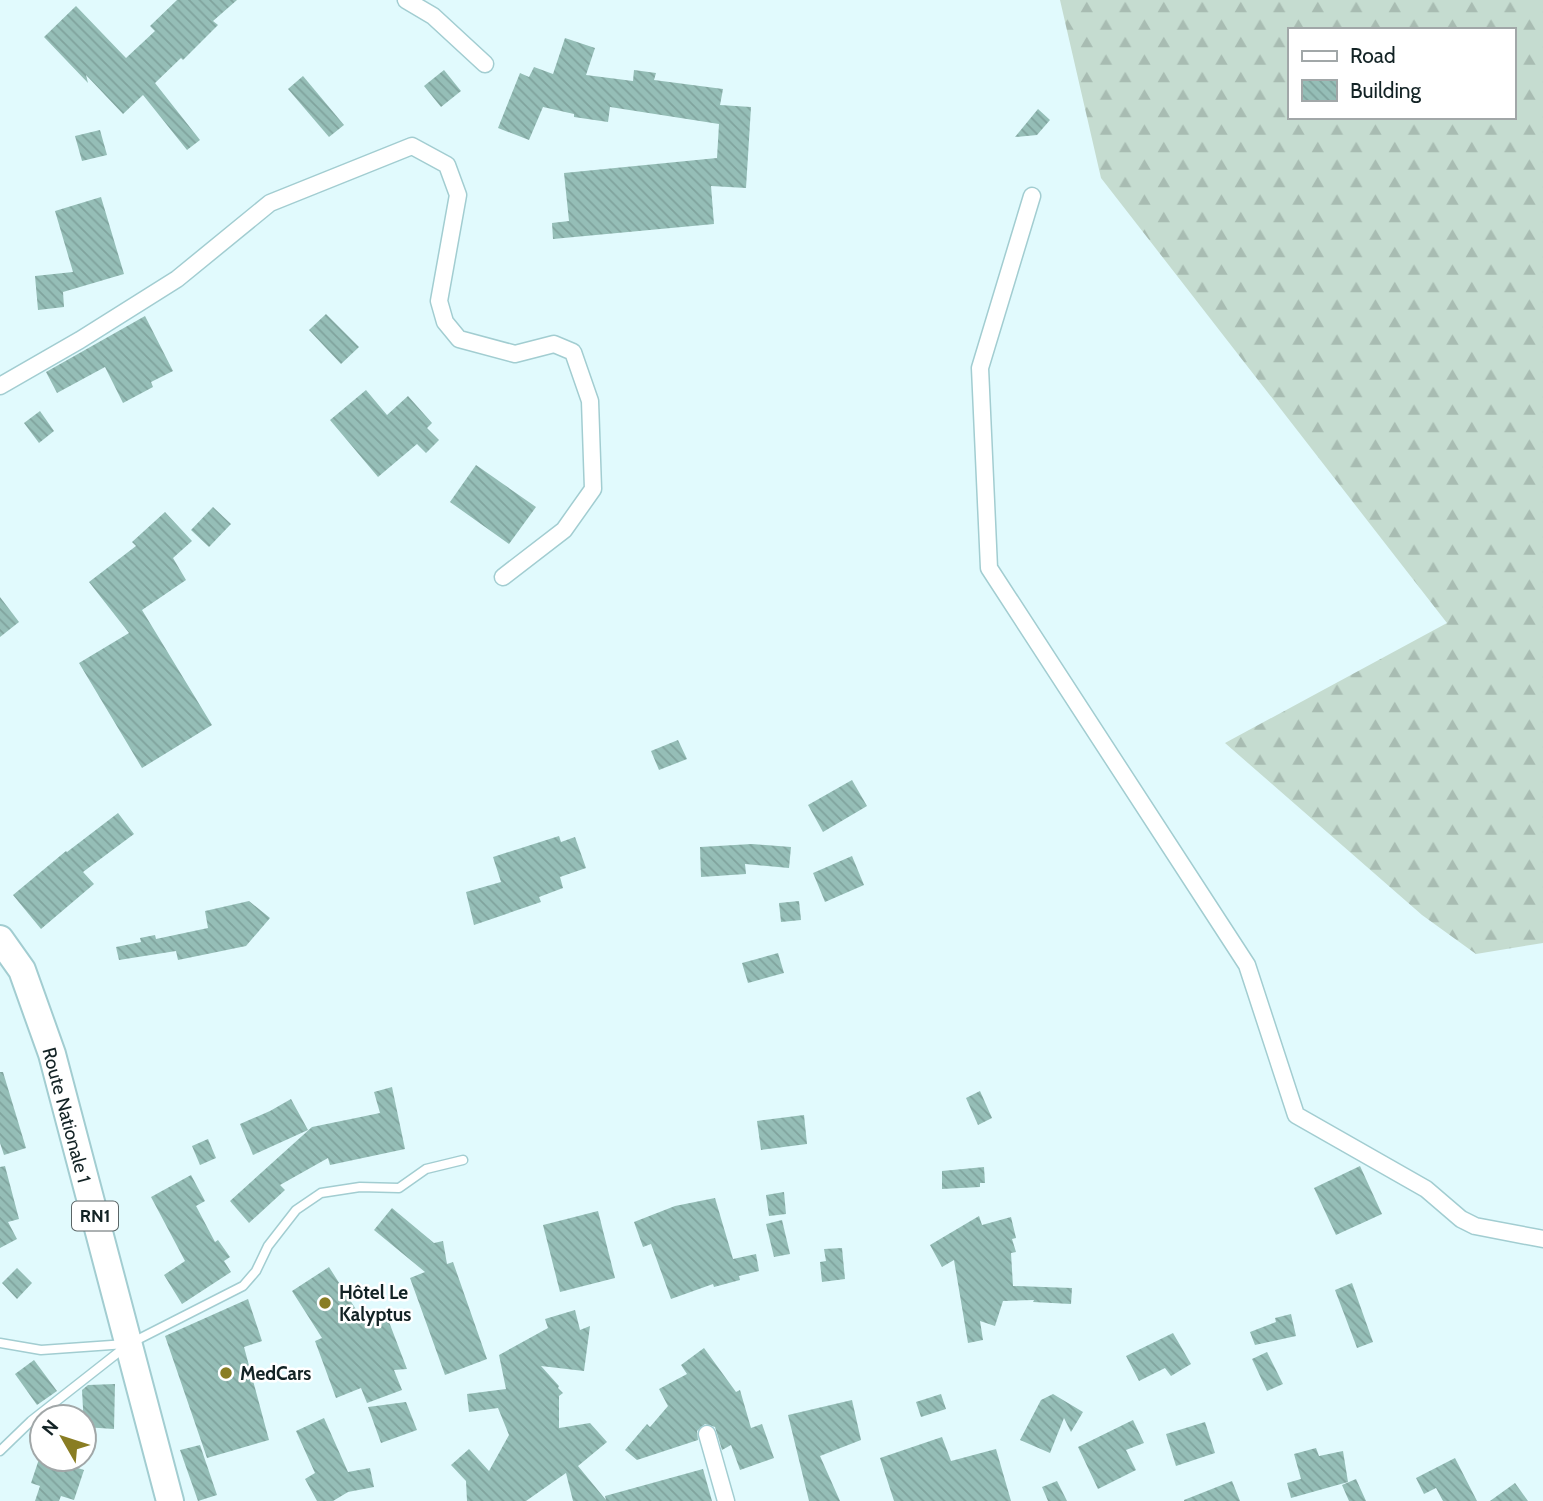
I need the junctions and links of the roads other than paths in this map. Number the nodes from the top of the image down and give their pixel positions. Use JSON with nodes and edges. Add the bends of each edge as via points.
{"nodes":[{"id":1,"x":407,"y":0,"type":"edge"},
{"id":2,"x":485,"y":64,"type":"dead end"},
{"id":3,"x":1032,"y":196,"type":"dead end"},
{"id":4,"x":0,"y":386,"type":"edge"},
{"id":5,"x":503,"y":576,"type":"dead end"},
{"id":6,"x":0,"y":939,"type":"edge"},
{"id":7,"x":463,"y":1160,"type":"dead end"},
{"id":8,"x":1543,"y":1239,"type":"edge"},
{"id":9,"x":0,"y":1343,"type":"edge"},
{"id":10,"x":129,"y":1344,"type":"junction"},
{"id":11,"x":707,"y":1434,"type":"dead end"},
{"id":12,"x":0,"y":1451,"type":"edge"},
{"id":13,"x":170,"y":1501,"type":"edge"},
{"id":14,"x":726,"y":1501,"type":"edge"}],
"edges":[{"from":1,"to":2,"type":"street","via":[[433,16]]},
{"from":3,"to":8,"type":"street","via":[[980,368],[989,568],[1247,965],[1296,1115],[1426,1189],[1461,1219]]},
{"from":4,"to":5,"type":"street","via":[[177,279],[270,204],[412,146],[447,165],[458,195],[439,301],[445,322],[459,340],[515,354],[554,344],[573,352],[590,401],[593,489],[564,530]]},
{"from":6,"to":10,"type":"main road","name":"Route Nationale 1","number":"RN1","via":[[22,970],[52,1054]]},
{"from":7,"to":10,"type":"lane","via":[[426,1169],[399,1188],[321,1193],[296,1210],[243,1286]]},
{"from":9,"to":10,"type":"lane","via":[[41,1350]]},
{"from":10,"to":12,"type":"lane"},
{"from":10,"to":13,"type":"main road","name":"Route Nationale 1","number":"RN1"},
{"from":11,"to":14,"type":"street"}]}
